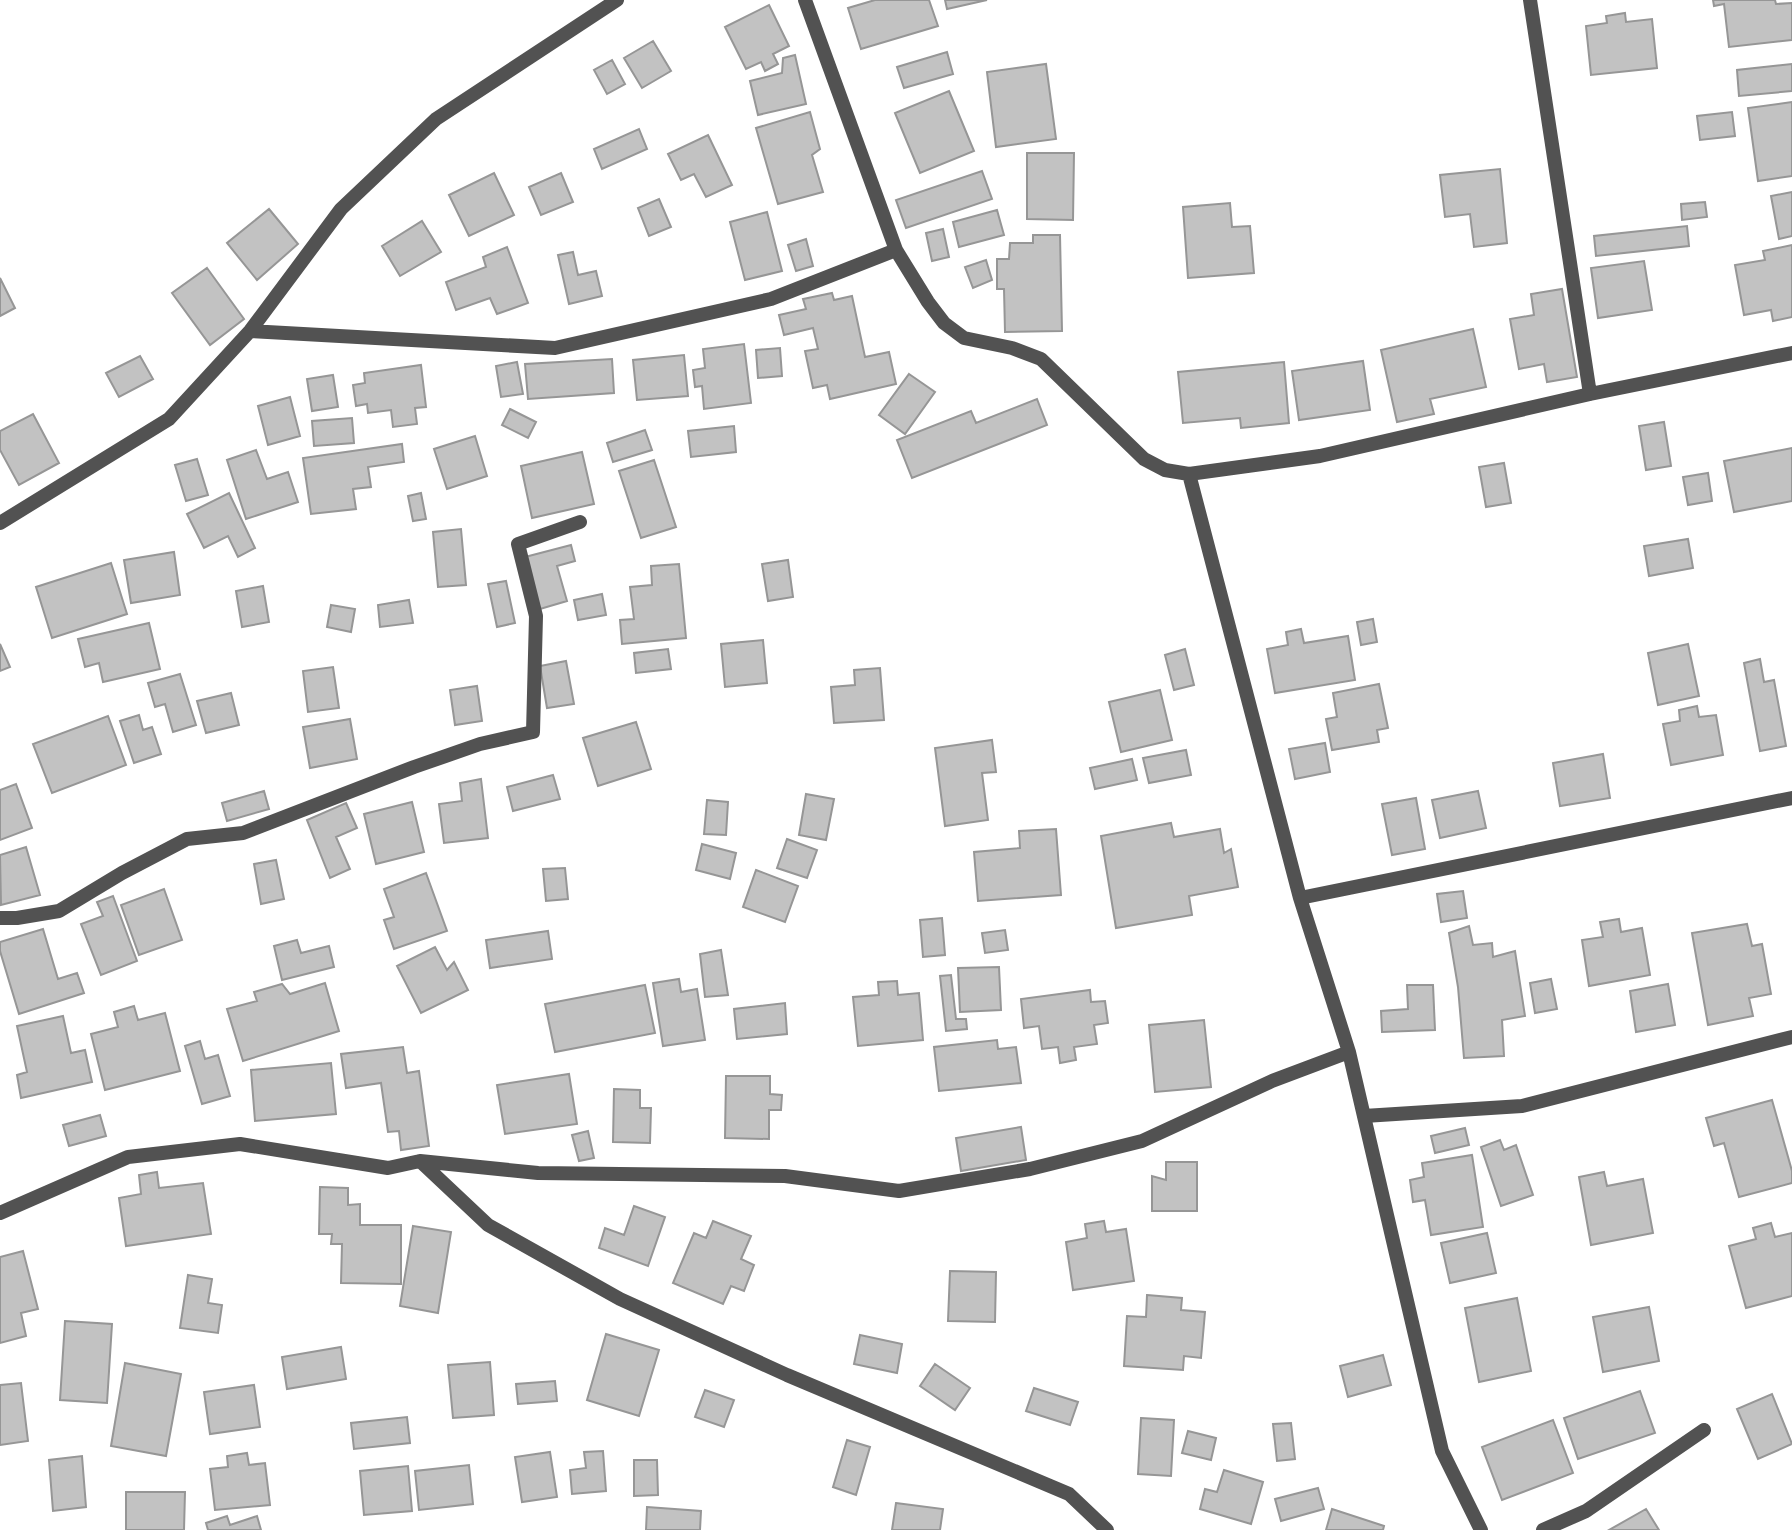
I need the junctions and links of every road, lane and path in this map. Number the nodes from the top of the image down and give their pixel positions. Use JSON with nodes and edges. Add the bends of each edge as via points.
{"nodes":[{"id":1,"x":617,"y":0,"type":"edge"},
{"id":2,"x":805,"y":0,"type":"edge"},
{"id":3,"x":1530,"y":0,"type":"edge"},
{"id":4,"x":897,"y":250,"type":"junction"},
{"id":5,"x":250,"y":331,"type":"junction"},
{"id":6,"x":1792,"y":353,"type":"edge"},
{"id":7,"x":1590,"y":394,"type":"junction"},
{"id":8,"x":1189,"y":474,"type":"junction"},
{"id":9,"x":580,"y":522,"type":"dead end"},
{"id":10,"x":0,"y":523,"type":"edge"},
{"id":11,"x":1792,"y":798,"type":"edge"},
{"id":12,"x":1300,"y":898,"type":"junction"},
{"id":13,"x":0,"y":918,"type":"edge"},
{"id":14,"x":1792,"y":1037,"type":"edge"},
{"id":15,"x":1349,"y":1052,"type":"junction"},
{"id":16,"x":1364,"y":1116,"type":"junction"},
{"id":17,"x":420,"y":1161,"type":"junction"},
{"id":18,"x":0,"y":1213,"type":"edge"},
{"id":19,"x":1703,"y":1430,"type":"dead end"},
{"id":20,"x":1107,"y":1530,"type":"edge"},
{"id":21,"x":1481,"y":1530,"type":"edge"},
{"id":22,"x":1543,"y":1530,"type":"edge"}],
"edges":[{"from":1,"to":5,"type":"street","via":[[436,119],[341,209]]},
{"from":2,"to":4,"type":"street"},
{"from":3,"to":7,"type":"street"},
{"from":4,"to":5,"type":"street","via":[[771,299],[555,348]]},
{"from":4,"to":8,"type":"street","via":[[944,323],[964,338],[1041,359],[1144,458],[1164,470]]},
{"from":5,"to":10,"type":"street","via":[[169,419]]},
{"from":6,"to":7,"type":"street"},
{"from":7,"to":8,"type":"street","via":[[1320,456]]},
{"from":8,"to":12,"type":"street"},
{"from":9,"to":13,"type":"street","via":[[518,544],[536,616],[533,732],[480,744],[243,832],[187,839],[59,911]]},
{"from":11,"to":12,"type":"street"},
{"from":12,"to":15,"type":"street"},
{"from":14,"to":16,"type":"street","via":[[1522,1106]]},
{"from":15,"to":16,"type":"street"},
{"from":15,"to":17,"type":"street","via":[[1272,1081],[1142,1141],[1030,1168],[899,1191],[785,1176],[538,1172]]},
{"from":16,"to":21,"type":"street","via":[[1442,1451]]},
{"from":17,"to":18,"type":"street","via":[[388,1168],[240,1144],[128,1157]]},
{"from":17,"to":20,"type":"street","via":[[488,1225],[620,1299],[786,1375],[1069,1494]]},
{"from":19,"to":22,"type":"street","via":[[1586,1511]]}]}
